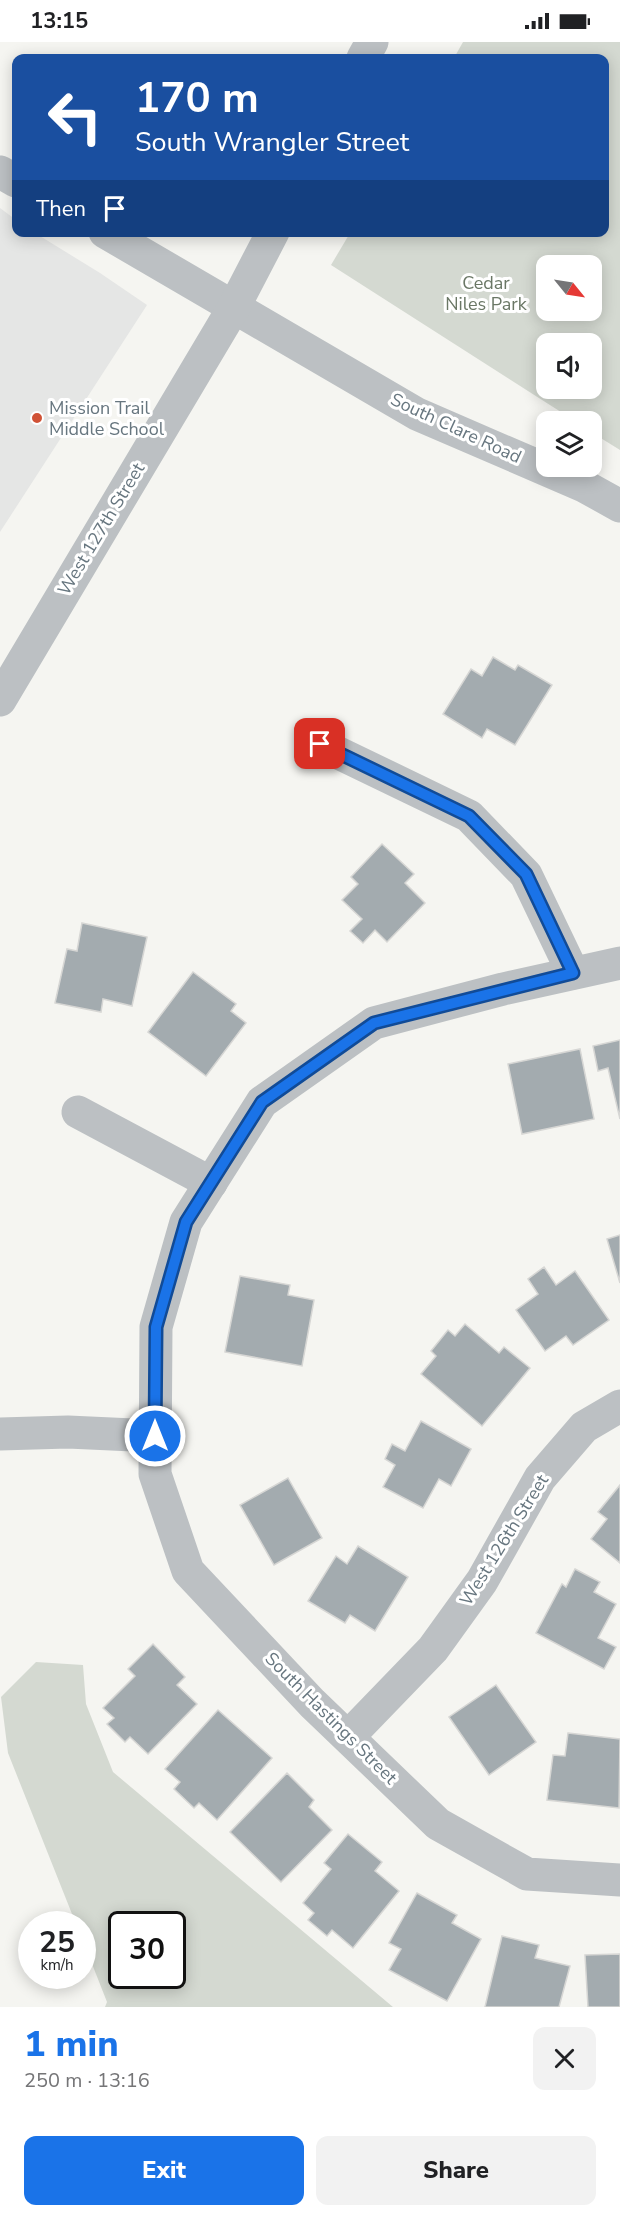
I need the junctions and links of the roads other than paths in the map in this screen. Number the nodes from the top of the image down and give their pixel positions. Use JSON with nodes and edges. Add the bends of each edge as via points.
{"nodes":[{"id":1,"x":114,"y":237,"type":"edge"},
{"id":2,"x":270,"y":237,"type":"edge"},
{"id":3,"x":234,"y":307,"type":"junction"},
{"id":4,"x":620,"y":506,"type":"edge"},
{"id":5,"x":0,"y":700,"type":"edge"},
{"id":6,"x":320,"y":744,"type":"dead end"},
{"id":7,"x":620,"y":963,"type":"edge"},
{"id":8,"x":573,"y":973,"type":"junction"},
{"id":9,"x":78,"y":1112,"type":"dead end"},
{"id":10,"x":211,"y":1183,"type":"junction"},
{"id":11,"x":620,"y":1406,"type":"edge"},
{"id":12,"x":0,"y":1434,"type":"edge"},
{"id":13,"x":155,"y":1436,"type":"junction"},
{"id":14,"x":348,"y":1737,"type":"junction"},
{"id":15,"x":620,"y":1880,"type":"edge"}],
"edges":[{"from":1,"to":3,"type":"street","name":"South Clare Road"},
{"from":2,"to":3,"type":"street","name":"West 127th Street"},
{"from":3,"to":4,"type":"street","name":"South Clare Road","via":[[417,414],[584,486]]},
{"from":3,"to":5,"type":"street","name":"West 127th Street"},
{"from":6,"to":8,"type":"street","via":[[469,816],[526,874]]},
{"from":7,"to":8,"type":"street"},
{"from":8,"to":10,"type":"street","via":[[374,1023],[262,1102]]},
{"from":9,"to":10,"type":"street"},
{"from":10,"to":13,"type":"street","via":[[186,1222],[156,1327]]},
{"from":11,"to":14,"type":"street","name":"West 126th Street","via":[[584,1427],[540,1478],[482,1581],[433,1649]]},
{"from":12,"to":13,"type":"street"},
{"from":13,"to":14,"type":"street","name":"South Hastings Street","via":[[155,1474],[188,1570]]},
{"from":14,"to":15,"type":"street","name":"South Hastings Street","via":[[438,1824],[527,1874]]}]}
